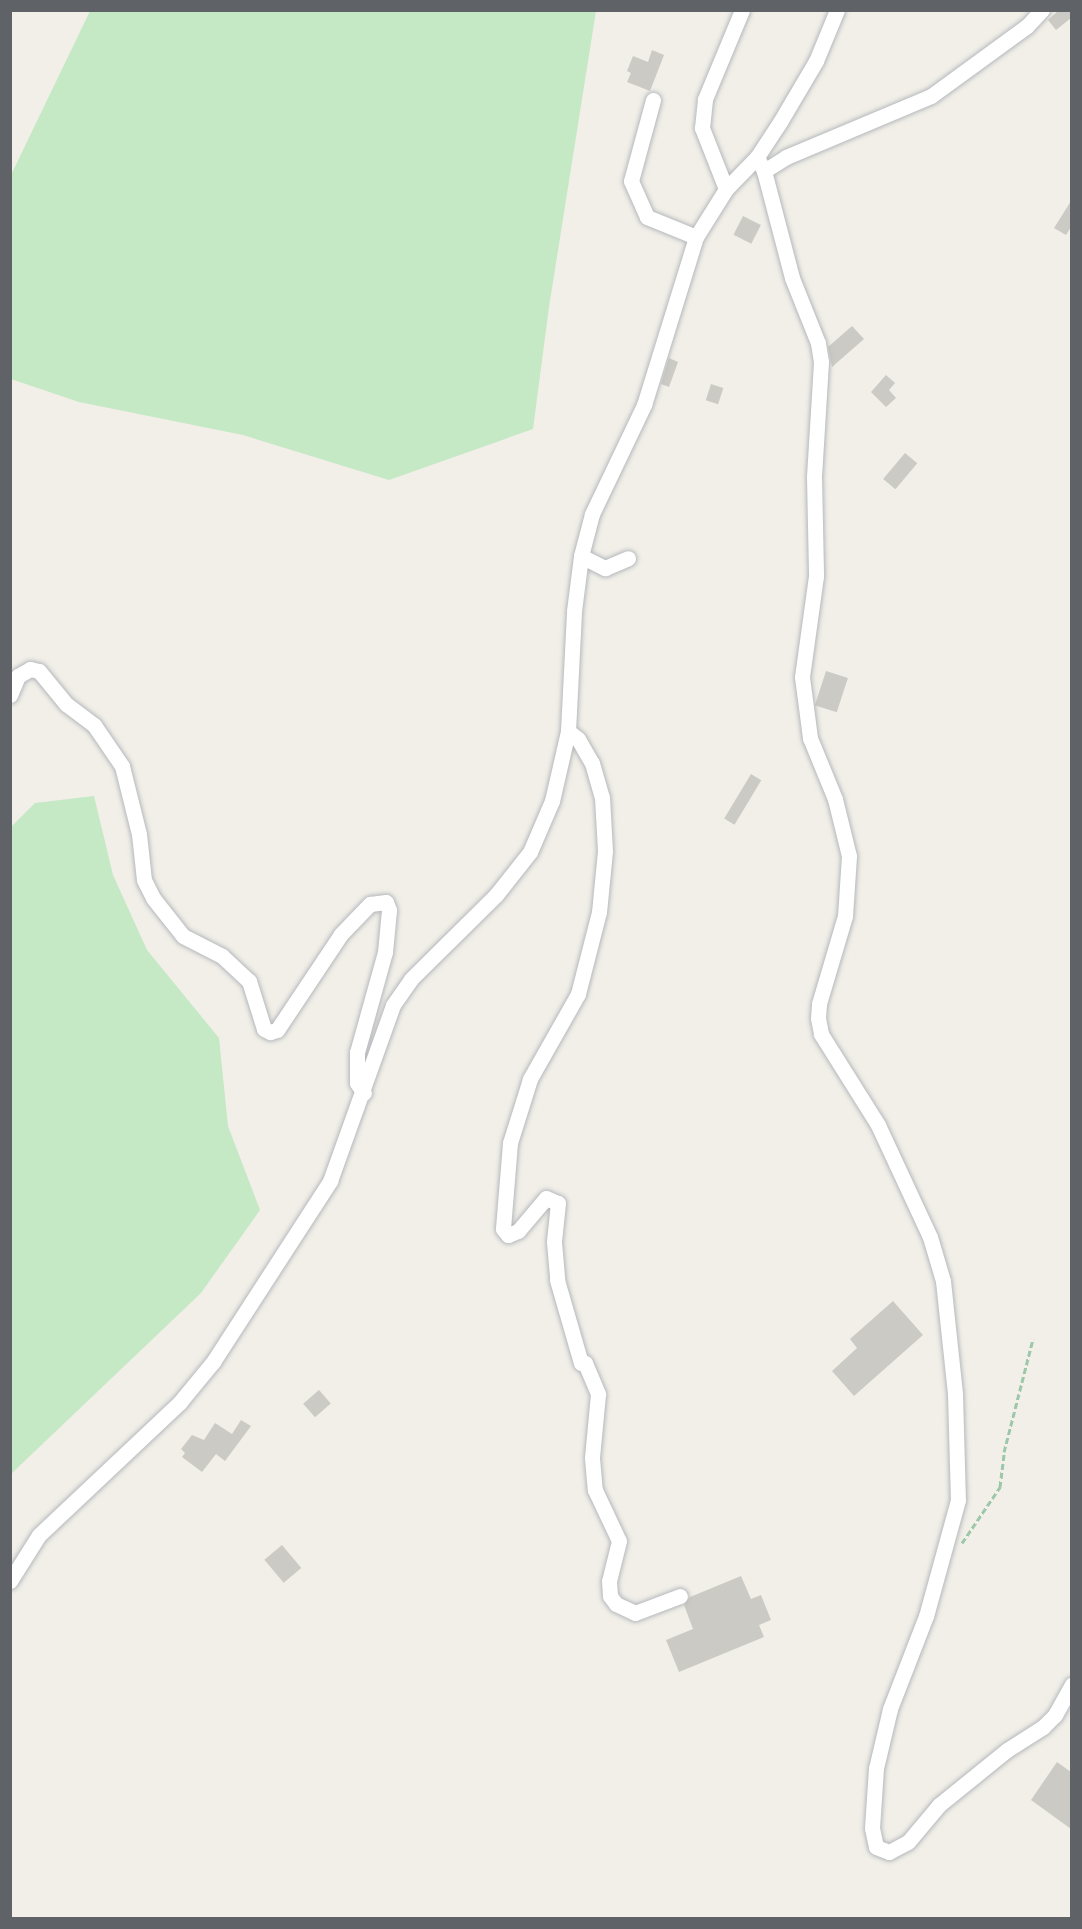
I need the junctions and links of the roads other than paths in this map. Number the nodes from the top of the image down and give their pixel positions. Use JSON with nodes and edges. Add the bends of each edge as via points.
{"nodes":[{"id":1,"x":837,"y":10,"type":"edge"},
{"id":2,"x":1042,"y":10,"type":"edge"},
{"id":3,"x":741,"y":11,"type":"edge"},
{"id":4,"x":653,"y":100,"type":"dead end"},
{"id":5,"x":760,"y":164,"type":"junction"},
{"id":6,"x":726,"y":189,"type":"junction"},
{"id":7,"x":696,"y":237,"type":"junction"},
{"id":8,"x":581,"y":556,"type":"junction"},
{"id":9,"x":628,"y":558,"type":"dead end"},
{"id":10,"x":10,"y":694,"type":"edge"},
{"id":11,"x":567,"y":731,"type":"junction"},
{"id":12,"x":364,"y":1093,"type":"junction"},
{"id":13,"x":10,"y":1581,"type":"edge"},
{"id":14,"x":680,"y":1596,"type":"dead end"},
{"id":15,"x":1071,"y":1684,"type":"edge"}],
"edges":[{"from":1,"to":5,"type":"street","via":[[806,80]]},
{"from":2,"to":5,"type":"street","via":[[1028,26],[931,96],[786,158]]},
{"from":3,"to":6,"type":"street","via":[[705,99],[702,128]]},
{"from":4,"to":7,"type":"street","via":[[631,181],[647,217]]},
{"from":5,"to":6,"type":"street"},
{"from":5,"to":15,"type":"street","via":[[821,362],[814,477],[816,576],[802,677],[810,738],[835,800],[849,856],[845,915],[818,1018],[821,1034],[862,1096],[906,1180],[930,1237],[943,1281],[960,1478],[946,1553],[890,1709],[876,1768],[872,1828],[876,1846],[889,1852],[908,1842],[939,1805],[1007,1750],[1043,1727],[1055,1715]]},
{"from":6,"to":7,"type":"street"},
{"from":7,"to":8,"type":"street","via":[[660,364],[592,513]]},
{"from":8,"to":9,"type":"street","via":[[604,568]]},
{"from":8,"to":11,"type":"street"},
{"from":10,"to":12,"type":"street","via":[[18,676],[30,669],[39,671],[66,704],[94,725],[122,766],[139,834],[144,880],[153,898],[183,936],[222,956],[244,974],[258,1000],[264,1029],[277,1030],[342,934],[370,904],[386,902],[389,910],[385,952],[357,1053],[355,1074]]},
{"from":11,"to":12,"type":"street","via":[[552,801],[530,852],[514,876],[411,979],[399,996]]},
{"from":11,"to":14,"type":"street","via":[[578,739],[592,762],[602,797],[605,851],[599,912],[578,994],[530,1079],[510,1143],[502,1228],[508,1235],[519,1231],[546,1198],[558,1203],[557,1280],[580,1363],[585,1363],[598,1394],[592,1458],[595,1490],[619,1541],[609,1581],[610,1596],[616,1604],[635,1612]]},
{"from":12,"to":13,"type":"street","via":[[330,1181],[213,1362],[180,1402],[39,1535]]}]}
